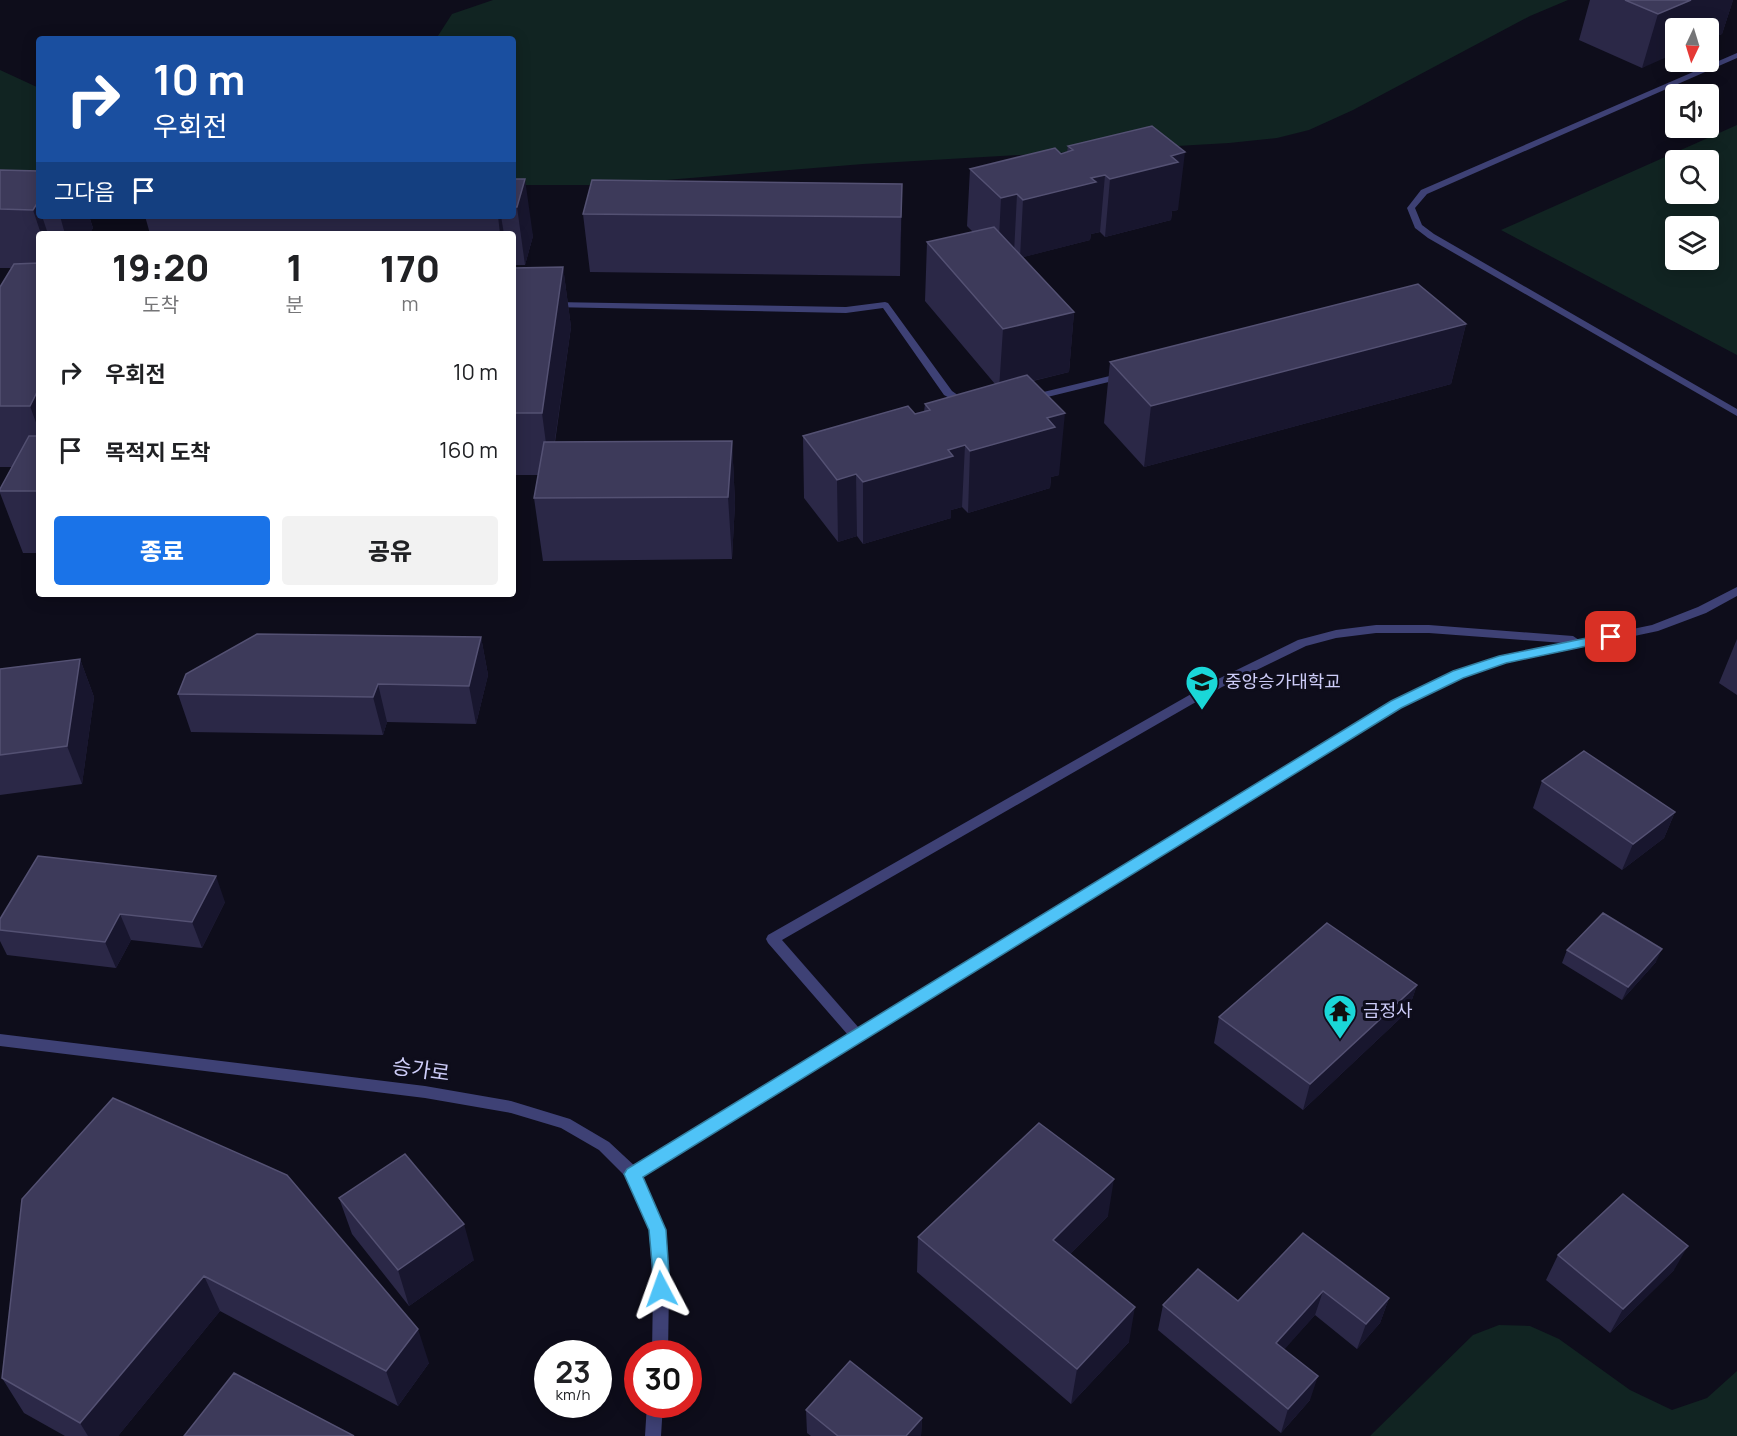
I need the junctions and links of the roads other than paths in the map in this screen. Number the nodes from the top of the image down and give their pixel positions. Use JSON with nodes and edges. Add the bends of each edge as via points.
{"nodes":[{"id":1,"x":1737,"y":55,"type":"edge"},
{"id":2,"x":546,"y":305,"type":"edge"},
{"id":3,"x":1129,"y":374,"type":"edge"},
{"id":4,"x":1024,"y":399,"type":"edge"},
{"id":5,"x":977,"y":405,"type":"edge"},
{"id":6,"x":1737,"y":413,"type":"edge"},
{"id":7,"x":1737,"y":591,"type":"edge"},
{"id":8,"x":1589,"y":641,"type":"junction"},
{"id":9,"x":858,"y":1036,"type":"junction"},
{"id":10,"x":0,"y":1040,"type":"edge"},
{"id":11,"x":633,"y":1174,"type":"junction"},
{"id":12,"x":660,"y":1340,"type":"edge"},
{"id":13,"x":654,"y":1418,"type":"edge"},
{"id":14,"x":652,"y":1436,"type":"edge"}],
"edges":[{"from":1,"to":6,"type":"street","via":[[1424,192],[1411,208],[1418,226],[1431,236]]},
{"from":2,"to":5,"type":"street","via":[[846,310],[885,305],[953,398]]},
{"from":3,"to":4,"type":"street"},
{"from":7,"to":8,"type":"street","via":[[1702,610],[1654,628]]},
{"from":8,"to":9,"type":"street","via":[[1504,659],[1458,674],[1396,705]]},
{"from":8,"to":9,"type":"street","via":[[1376,629],[1336,634],[1302,644],[1218,684],[773,939]]},
{"from":9,"to":11,"type":"street"},
{"from":10,"to":11,"type":"street","name":"승가로","via":[[425,1092],[511,1107],[565,1123],[603,1146]]},
{"from":11,"to":12,"type":"street","name":"승가로","via":[[657,1230]]},
{"from":13,"to":14,"type":"street"}]}
